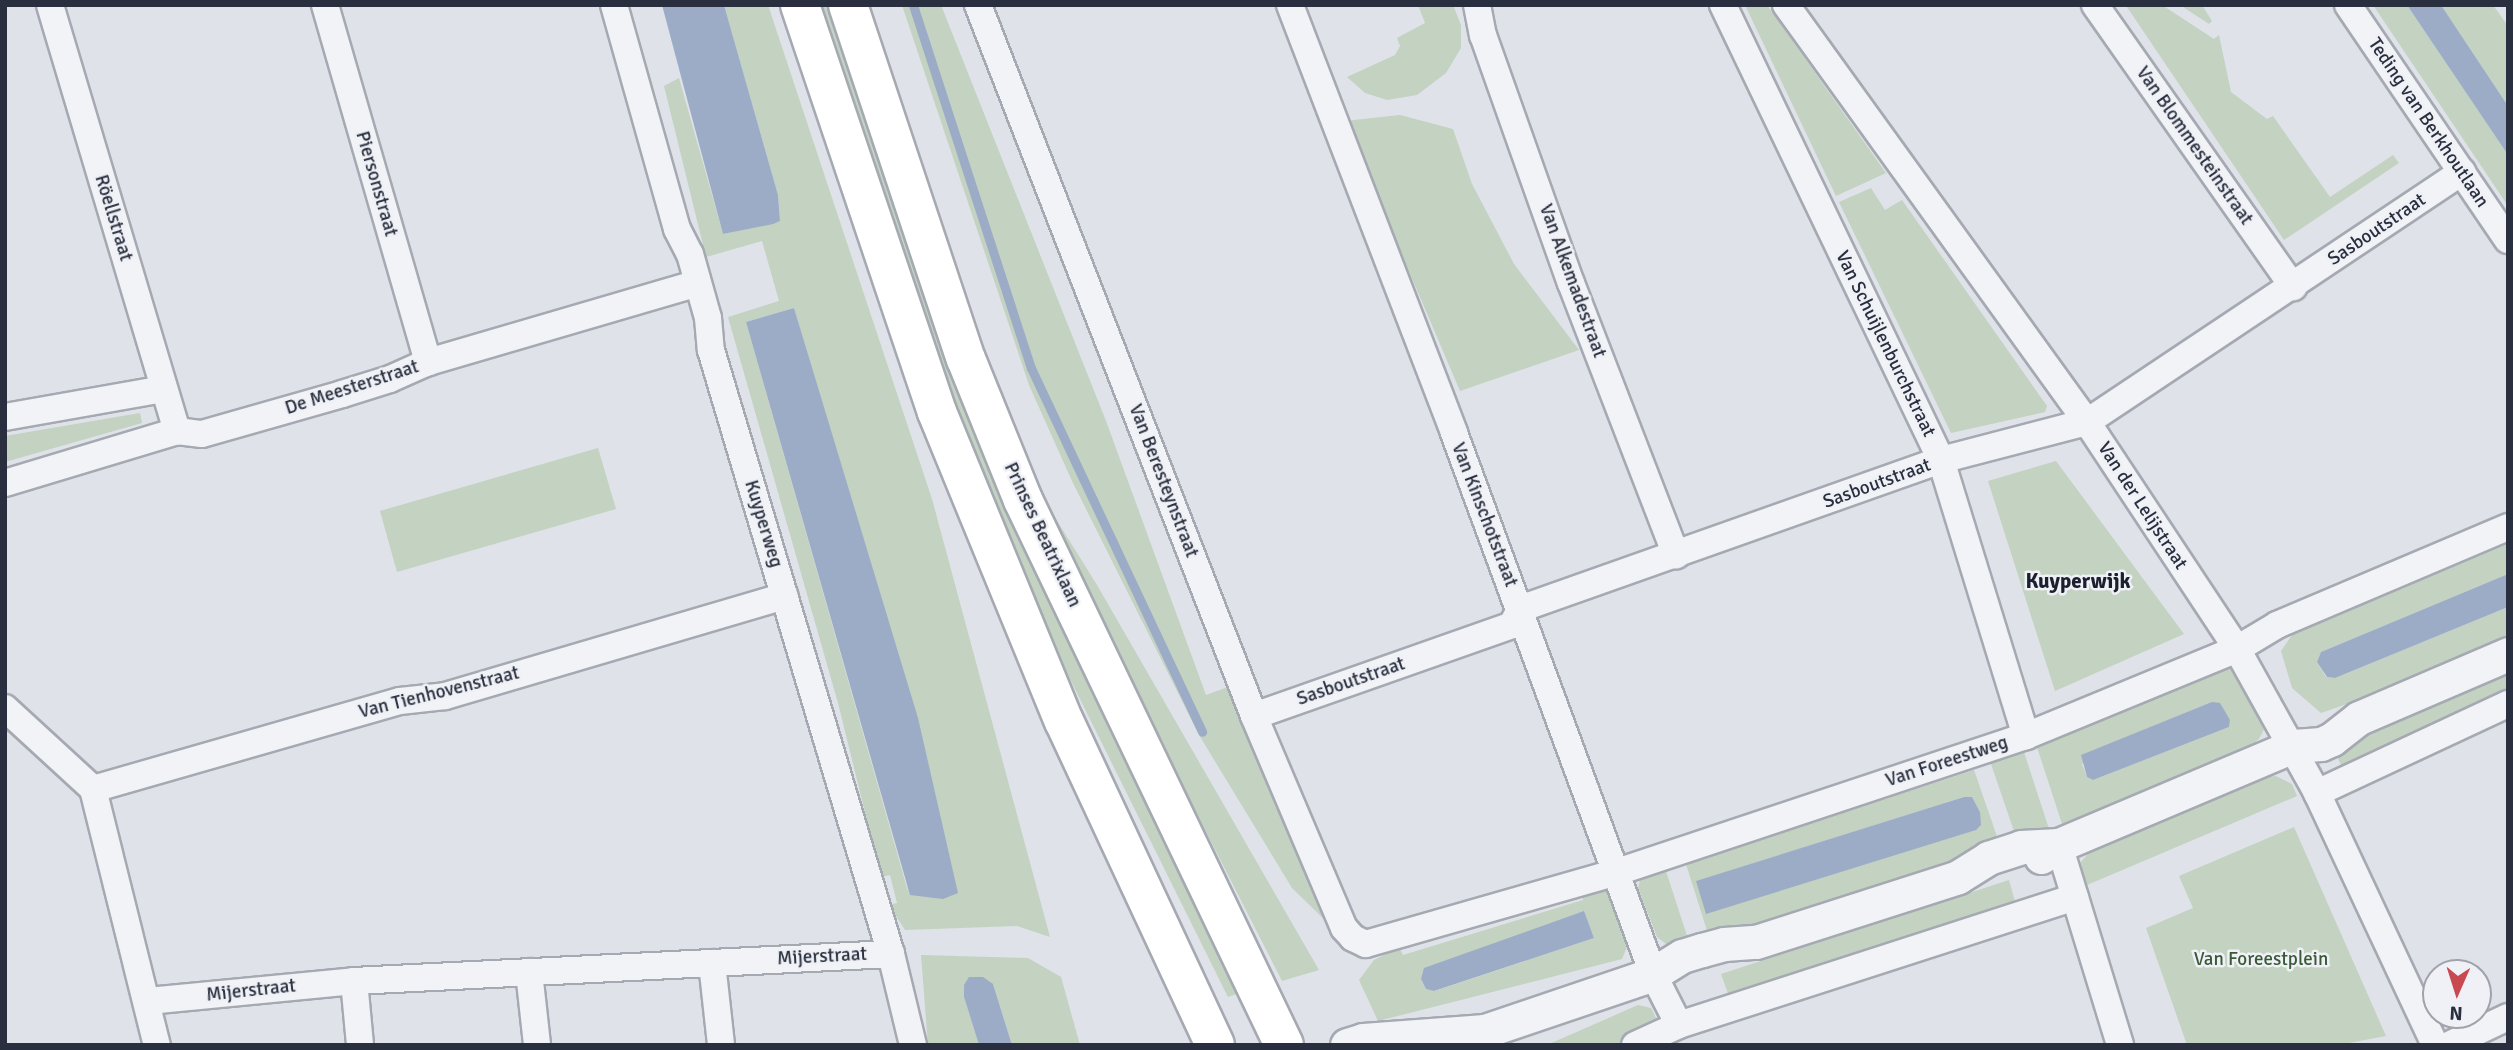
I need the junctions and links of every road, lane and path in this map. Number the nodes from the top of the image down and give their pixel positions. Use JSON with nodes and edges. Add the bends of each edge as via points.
{"nodes":[{"id":1,"x":50,"y":5,"type":"edge"},
{"id":2,"x":324,"y":5,"type":"edge"},
{"id":3,"x":614,"y":5,"type":"edge"},
{"id":4,"x":800,"y":5,"type":"edge"},
{"id":5,"x":848,"y":5,"type":"edge"},
{"id":6,"x":978,"y":5,"type":"edge"},
{"id":7,"x":1290,"y":5,"type":"edge"},
{"id":8,"x":1478,"y":5,"type":"edge"},
{"id":9,"x":1723,"y":5,"type":"edge"},
{"id":10,"x":1786,"y":5,"type":"edge"},
{"id":11,"x":2095,"y":5,"type":"edge"},
{"id":12,"x":2348,"y":5,"type":"edge"},
{"id":13,"x":2462,"y":172,"type":"junction"},
{"id":14,"x":2508,"y":240,"type":"edge"},
{"id":15,"x":698,"y":283,"type":"junction"},
{"id":16,"x":2293,"y":287,"type":"junction"},
{"id":17,"x":428,"y":362,"type":"junction"},
{"id":18,"x":164,"y":388,"type":"junction"},
{"id":19,"x":5,"y":417,"type":"edge"},
{"id":20,"x":2087,"y":422,"type":"junction"},
{"id":21,"x":177,"y":431,"type":"junction"},
{"id":22,"x":1941,"y":460,"type":"junction"},
{"id":23,"x":5,"y":483,"type":"edge"},
{"id":24,"x":2508,"y":527,"type":"edge"},
{"id":25,"x":1675,"y":555,"type":"junction"},
{"id":26,"x":785,"y":596,"type":"junction"},
{"id":27,"x":1520,"y":609,"type":"junction"},
{"id":28,"x":2237,"y":649,"type":"junction"},
{"id":29,"x":2508,"y":654,"type":"edge"},
{"id":30,"x":2508,"y":704,"type":"edge"},
{"id":31,"x":5,"y":708,"type":"edge"},
{"id":32,"x":1255,"y":716,"type":"junction"},
{"id":33,"x":2026,"y":736,"type":"junction"},
{"id":34,"x":2293,"y":746,"type":"junction"},
{"id":35,"x":93,"y":789,"type":"junction"},
{"id":36,"x":2318,"y":793,"type":"junction"},
{"id":37,"x":2059,"y":845,"type":"junction"},
{"id":38,"x":1617,"y":872,"type":"junction"},
{"id":39,"x":2075,"y":897,"type":"junction"},
{"id":40,"x":1366,"y":944,"type":"joint"},
{"id":41,"x":891,"y":954,"type":"junction"},
{"id":42,"x":712,"y":963,"type":"junction"},
{"id":43,"x":529,"y":972,"type":"junction"},
{"id":44,"x":1653,"y":974,"type":"junction"},
{"id":45,"x":354,"y":981,"type":"junction"},
{"id":46,"x":148,"y":1001,"type":"junction"},
{"id":47,"x":2508,"y":1017,"type":"edge"},
{"id":48,"x":1679,"y":1025,"type":"junction"},
{"id":49,"x":1476,"y":1038,"type":"edge"},
{"id":50,"x":157,"y":1045,"type":"edge"},
{"id":51,"x":360,"y":1045,"type":"edge"},
{"id":52,"x":537,"y":1045,"type":"edge"},
{"id":53,"x":721,"y":1045,"type":"edge"},
{"id":54,"x":913,"y":1045,"type":"edge"},
{"id":55,"x":1215,"y":1045,"type":"edge"},
{"id":56,"x":1284,"y":1045,"type":"edge"},
{"id":57,"x":1347,"y":1045,"type":"edge"},
{"id":58,"x":1635,"y":1045,"type":"edge"},
{"id":59,"x":2120,"y":1045,"type":"edge"},
{"id":60,"x":2435,"y":1045,"type":"edge"},
{"id":61,"x":2449,"y":1045,"type":"edge"}],
"edges":[{"from":1,"to":18,"type":"street","name":"Röellstraat"},
{"from":2,"to":17,"type":"street","name":"Piersonstraat"},
{"from":3,"to":15,"type":"street","name":"Kuyperweg","via":[[677,229]]},
{"from":4,"to":55,"type":"main road","via":[[937,412],[1064,721]]},
{"from":5,"to":56,"type":"main road","name":"Prinses Beatrixlaan","via":[[966,359],[1023,500]]},
{"from":6,"to":32,"type":"street","name":"Van Beresteynstraat"},
{"from":7,"to":27,"type":"street","name":"Van Kinschotstraat"},
{"from":8,"to":25,"type":"street","name":"Van Alkemadestraat","via":[[1483,35],[1571,283]]},
{"from":9,"to":22,"type":"street","name":"Van Schuijlenburchstraat"},
{"from":10,"to":20,"type":"street","name":"Van der Lelijstraat"},
{"from":11,"to":16,"type":"street","name":"Van Blommesteinstraat"},
{"from":12,"to":13,"type":"street","name":"Teding van Berkhoutlaan"},
{"from":13,"to":14,"type":"street","name":"Teding van Berkhoutlaan"},
{"from":13,"to":16,"type":"street","name":"Sasboutstraat"},
{"from":15,"to":17,"type":"street","name":"De Meesterstraat"},
{"from":15,"to":26,"type":"street","name":"Kuyperweg","via":[[708,318],[710,350]]},
{"from":16,"to":20,"type":"street","name":"Sasboutstraat"},
{"from":17,"to":21,"type":"street","name":"De Meesterstraat","via":[[390,379],[202,434]]},
{"from":18,"to":19,"type":"street"},
{"from":18,"to":21,"type":"street","name":"Röellstraat"},
{"from":20,"to":22,"type":"street","name":"Sasboutstraat"},
{"from":20,"to":28,"type":"street","name":"Van der Lelijstraat"},
{"from":21,"to":23,"type":"street","name":"De Meesterstraat"},
{"from":22,"to":25,"type":"street","name":"Sasboutstraat"},
{"from":22,"to":33,"type":"street","name":"Van Schuijlenburchstraat"},
{"from":24,"to":28,"type":"street","name":"Van Foreestweg","via":[[2277,625]]},
{"from":25,"to":27,"type":"street","name":"Sasboutstraat"},
{"from":26,"to":35,"type":"street","name":"Van Tienhovenstraat","via":[[445,696],[400,701]]},
{"from":26,"to":41,"type":"street","name":"Kuyperweg"},
{"from":27,"to":32,"type":"street","name":"Sasboutstraat","via":[[1512,625]]},
{"from":27,"to":38,"type":"street","name":"Van Kinschotstraat"},
{"from":28,"to":33,"type":"street","name":"Van Foreestweg"},
{"from":28,"to":34,"type":"street","name":"Van der Lelijstraat"},
{"from":29,"to":34,"type":"street","via":[[2359,718],[2321,744]]},
{"from":30,"to":36,"type":"street"},
{"from":31,"to":35,"type":"street"},
{"from":32,"to":40,"type":"street","name":"Van Beresteynstraat","via":[[1344,928]]},
{"from":33,"to":38,"type":"street","name":"Van Foreestweg"},
{"from":34,"to":36,"type":"street","name":"Van der Lelijstraat"},
{"from":34,"to":37,"type":"street"},
{"from":35,"to":46,"type":"street"},
{"from":36,"to":60,"type":"street","name":"Van der Lelijstraat"},
{"from":37,"to":39,"type":"street"},
{"from":37,"to":44,"type":"street","via":[[2027,866],[1993,876],[1958,877],[1756,942],[1702,950]]},
{"from":38,"to":40,"type":"street","name":"Van Foreestweg"},
{"from":38,"to":44,"type":"street","name":"Van Kinschotstraat"},
{"from":39,"to":48,"type":"street"},
{"from":39,"to":59,"type":"street"},
{"from":41,"to":42,"type":"street","name":"Mijerstraat"},
{"from":41,"to":54,"type":"street","name":"Kuyperweg"},
{"from":42,"to":43,"type":"street","name":"Mijerstraat"},
{"from":42,"to":53,"type":"street"},
{"from":43,"to":45,"type":"street","name":"Mijerstraat"},
{"from":43,"to":52,"type":"street"},
{"from":44,"to":48,"type":"street","name":"Van Kinschotstraat"},
{"from":44,"to":49,"type":"street"},
{"from":45,"to":46,"type":"street","name":"Mijerstraat"},
{"from":45,"to":51,"type":"street"},
{"from":46,"to":50,"type":"street"},
{"from":47,"to":61,"type":"street"},
{"from":48,"to":58,"type":"street"},
{"from":49,"to":57,"type":"street","via":[[1363,1040]]}]}
